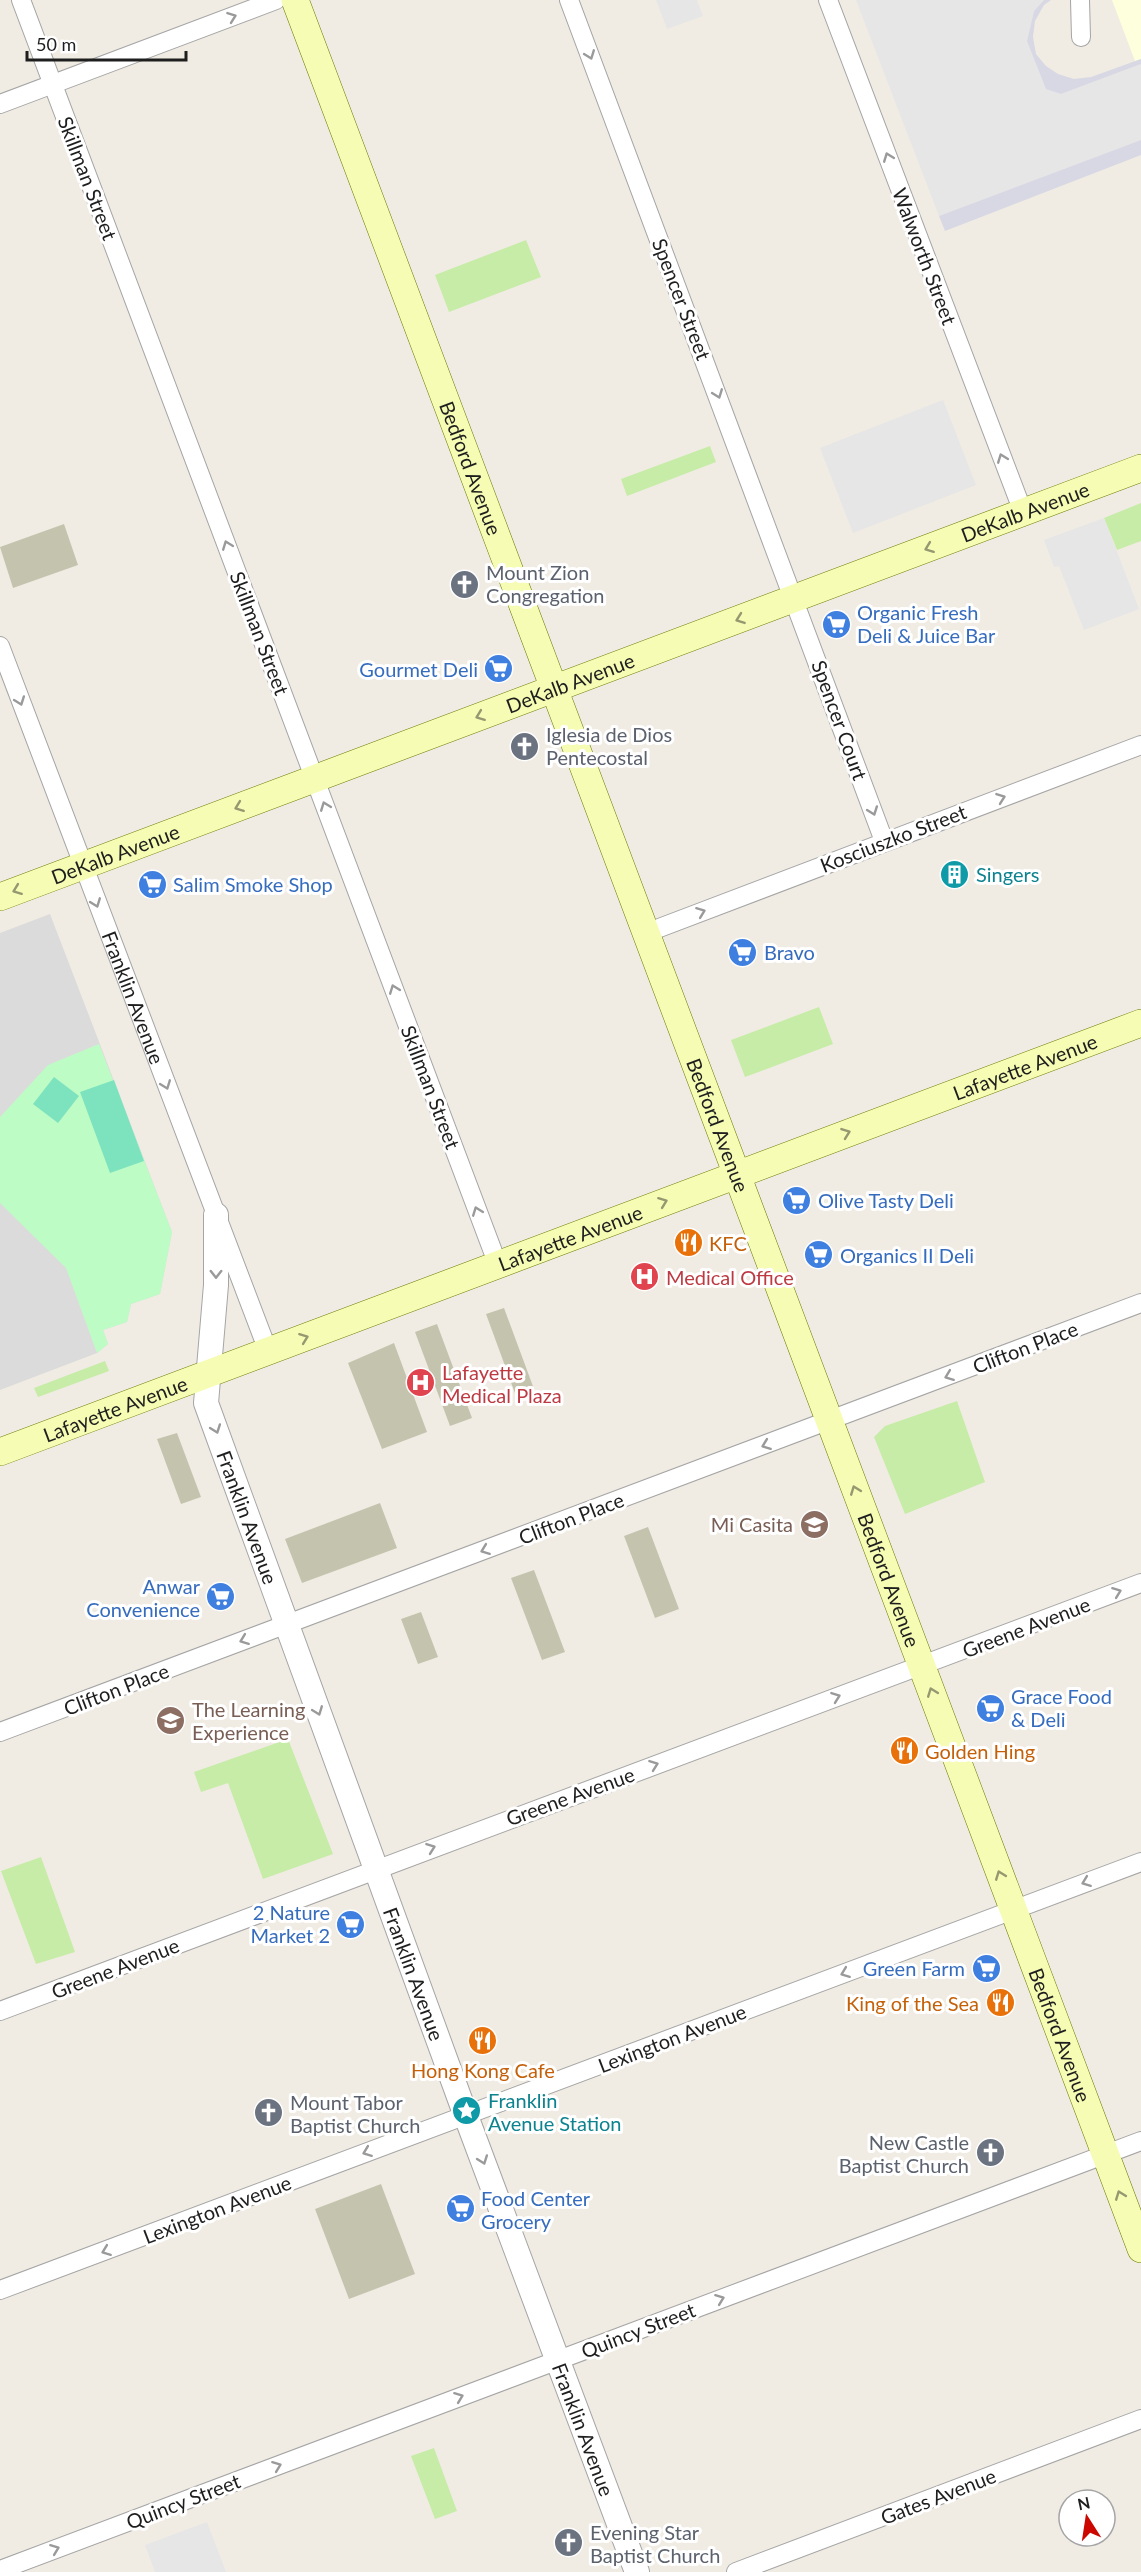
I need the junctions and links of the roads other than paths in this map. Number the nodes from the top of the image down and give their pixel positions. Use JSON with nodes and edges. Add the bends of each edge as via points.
{"nodes":[{"id":1,"x":21,"y":0,"type":"edge"},
{"id":2,"x":276,"y":0,"type":"edge"},
{"id":3,"x":296,"y":0,"type":"edge"},
{"id":4,"x":569,"y":0,"type":"edge"},
{"id":5,"x":828,"y":0,"type":"edge"},
{"id":6,"x":1080,"y":0,"type":"edge"},
{"id":7,"x":1082,"y":38,"type":"dead end"},
{"id":8,"x":53,"y":84,"type":"junction"},
{"id":9,"x":0,"y":104,"type":"edge"},
{"id":10,"x":1141,"y":468,"type":"edge"},
{"id":11,"x":1023,"y":512,"type":"junction"},
{"id":12,"x":795,"y":599,"type":"junction"},
{"id":13,"x":0,"y":646,"type":"edge"},
{"id":14,"x":555,"y":688,"type":"junction"},
{"id":15,"x":1141,"y":745,"type":"edge"},
{"id":16,"x":315,"y":778,"type":"junction"},
{"id":17,"x":884,"y":841,"type":"junction"},
{"id":18,"x":82,"y":866,"type":"junction"},
{"id":19,"x":0,"y":897,"type":"edge"},
{"id":20,"x":646,"y":933,"type":"junction"},
{"id":21,"x":1141,"y":1023,"type":"edge"},
{"id":22,"x":735,"y":1174,"type":"junction"},
{"id":23,"x":216,"y":1215,"type":"junction"},
{"id":24,"x":498,"y":1265,"type":"junction"},
{"id":25,"x":1141,"y":1304,"type":"edge"},
{"id":26,"x":268,"y":1351,"type":"junction"},
{"id":27,"x":210,"y":1372,"type":"junction"},
{"id":28,"x":830,"y":1421,"type":"junction"},
{"id":29,"x":0,"y":1452,"type":"edge"},
{"id":30,"x":1141,"y":1583,"type":"edge"},
{"id":31,"x":285,"y":1625,"type":"junction"},
{"id":32,"x":922,"y":1665,"type":"junction"},
{"id":33,"x":0,"y":1732,"type":"edge"},
{"id":34,"x":1141,"y":1862,"type":"edge"},
{"id":35,"x":377,"y":1868,"type":"junction"},
{"id":36,"x":1013,"y":1910,"type":"junction"},
{"id":37,"x":0,"y":2011,"type":"edge"},
{"id":38,"x":466,"y":2115,"type":"junction"},
{"id":39,"x":1141,"y":2141,"type":"edge"},
{"id":40,"x":1105,"y":2154,"type":"junction"},
{"id":41,"x":1141,"y":2249,"type":"edge"},
{"id":42,"x":0,"y":2290,"type":"edge"},
{"id":43,"x":557,"y":2360,"type":"junction"},
{"id":44,"x":1141,"y":2419,"type":"edge"},
{"id":45,"x":0,"y":2570,"type":"edge"},
{"id":46,"x":637,"y":2572,"type":"edge"},
{"id":47,"x":736,"y":2572,"type":"edge"}],
"edges":[{"from":1,"to":8,"type":"street","name":"Skillman Street"},
{"from":8,"to":2,"type":"street","one_way":true},
{"from":3,"to":14,"type":"main road","name":"Bedford Avenue"},
{"from":4,"to":12,"type":"street","name":"Spencer Street","one_way":true},
{"from":11,"to":5,"type":"street","name":"Walworth Street","one_way":true},
{"from":6,"to":7,"type":"street"},
{"from":8,"to":9,"type":"street"},
{"from":16,"to":8,"type":"street","name":"Skillman Street","one_way":true},
{"from":10,"to":11,"type":"main road","name":"DeKalb Avenue"},
{"from":11,"to":12,"type":"main road","name":"DeKalb Avenue","one_way":true},
{"from":12,"to":14,"type":"main road","name":"DeKalb Avenue","one_way":true},
{"from":12,"to":17,"type":"street","name":"Spencer Court","one_way":true},
{"from":13,"to":18,"type":"street","name":"Franklin Avenue","one_way":true},
{"from":14,"to":16,"type":"main road","name":"DeKalb Avenue","one_way":true},
{"from":14,"to":20,"type":"main road","name":"Bedford Avenue"},
{"from":17,"to":15,"type":"street","name":"Kosciuszko Street","one_way":true},
{"from":16,"to":18,"type":"main road","name":"DeKalb Avenue","one_way":true},
{"from":24,"to":16,"type":"street","name":"Skillman Street","one_way":true},
{"from":20,"to":17,"type":"street","name":"Kosciuszko Street","one_way":true},
{"from":18,"to":19,"type":"main road","name":"DeKalb Avenue","one_way":true},
{"from":18,"to":23,"type":"street","name":"Franklin Avenue","one_way":true},
{"from":20,"to":22,"type":"main road","name":"Bedford Avenue"},
{"from":22,"to":21,"type":"main road","name":"Lafayette Avenue","one_way":true},
{"from":24,"to":22,"type":"main road","name":"Lafayette Avenue","one_way":true},
{"from":22,"to":28,"type":"main road","name":"Bedford Avenue"},
{"from":23,"to":26,"type":"street","name":"Franklin Avenue"},
{"from":23,"to":27,"type":"street","name":"Franklin Avenue","one_way":true},
{"from":26,"to":24,"type":"main road","name":"Lafayette Avenue","one_way":true},
{"from":25,"to":28,"type":"street","name":"Clifton Place","one_way":true},
{"from":26,"to":27,"type":"main road","name":"Lafayette Avenue"},
{"from":27,"to":29,"type":"main road","name":"Lafayette Avenue"},
{"from":27,"to":31,"type":"street","name":"Franklin Avenue","one_way":true,"via":[[206,1402]]},
{"from":28,"to":31,"type":"street","name":"Clifton Place","one_way":true},
{"from":32,"to":28,"type":"main road","name":"Bedford Avenue","one_way":true},
{"from":32,"to":30,"type":"street","name":"Greene Avenue","one_way":true},
{"from":31,"to":33,"type":"street","name":"Clifton Place","one_way":true},
{"from":31,"to":35,"type":"street","name":"Franklin Avenue","one_way":true},
{"from":35,"to":32,"type":"street","name":"Greene Avenue","one_way":true},
{"from":36,"to":32,"type":"main road","name":"Bedford Avenue","one_way":true},
{"from":34,"to":36,"type":"street","name":"Lexington Avenue","one_way":true},
{"from":35,"to":37,"type":"street","name":"Greene Avenue"},
{"from":35,"to":38,"type":"street","name":"Franklin Avenue"},
{"from":36,"to":38,"type":"street","name":"Lexington Avenue","one_way":true},
{"from":36,"to":40,"type":"main road","name":"Bedford Avenue"},
{"from":38,"to":42,"type":"street","name":"Lexington Avenue","one_way":true},
{"from":38,"to":43,"type":"street","name":"Franklin Avenue","one_way":true},
{"from":39,"to":40,"type":"street","name":"Quincy Street"},
{"from":41,"to":40,"type":"main road","name":"Bedford Avenue","one_way":true},
{"from":43,"to":40,"type":"street","name":"Quincy Street","one_way":true},
{"from":45,"to":43,"type":"street","name":"Quincy Street","one_way":true},
{"from":43,"to":46,"type":"street","name":"Franklin Avenue"},
{"from":44,"to":47,"type":"street","name":"Gates Avenue"}]}
